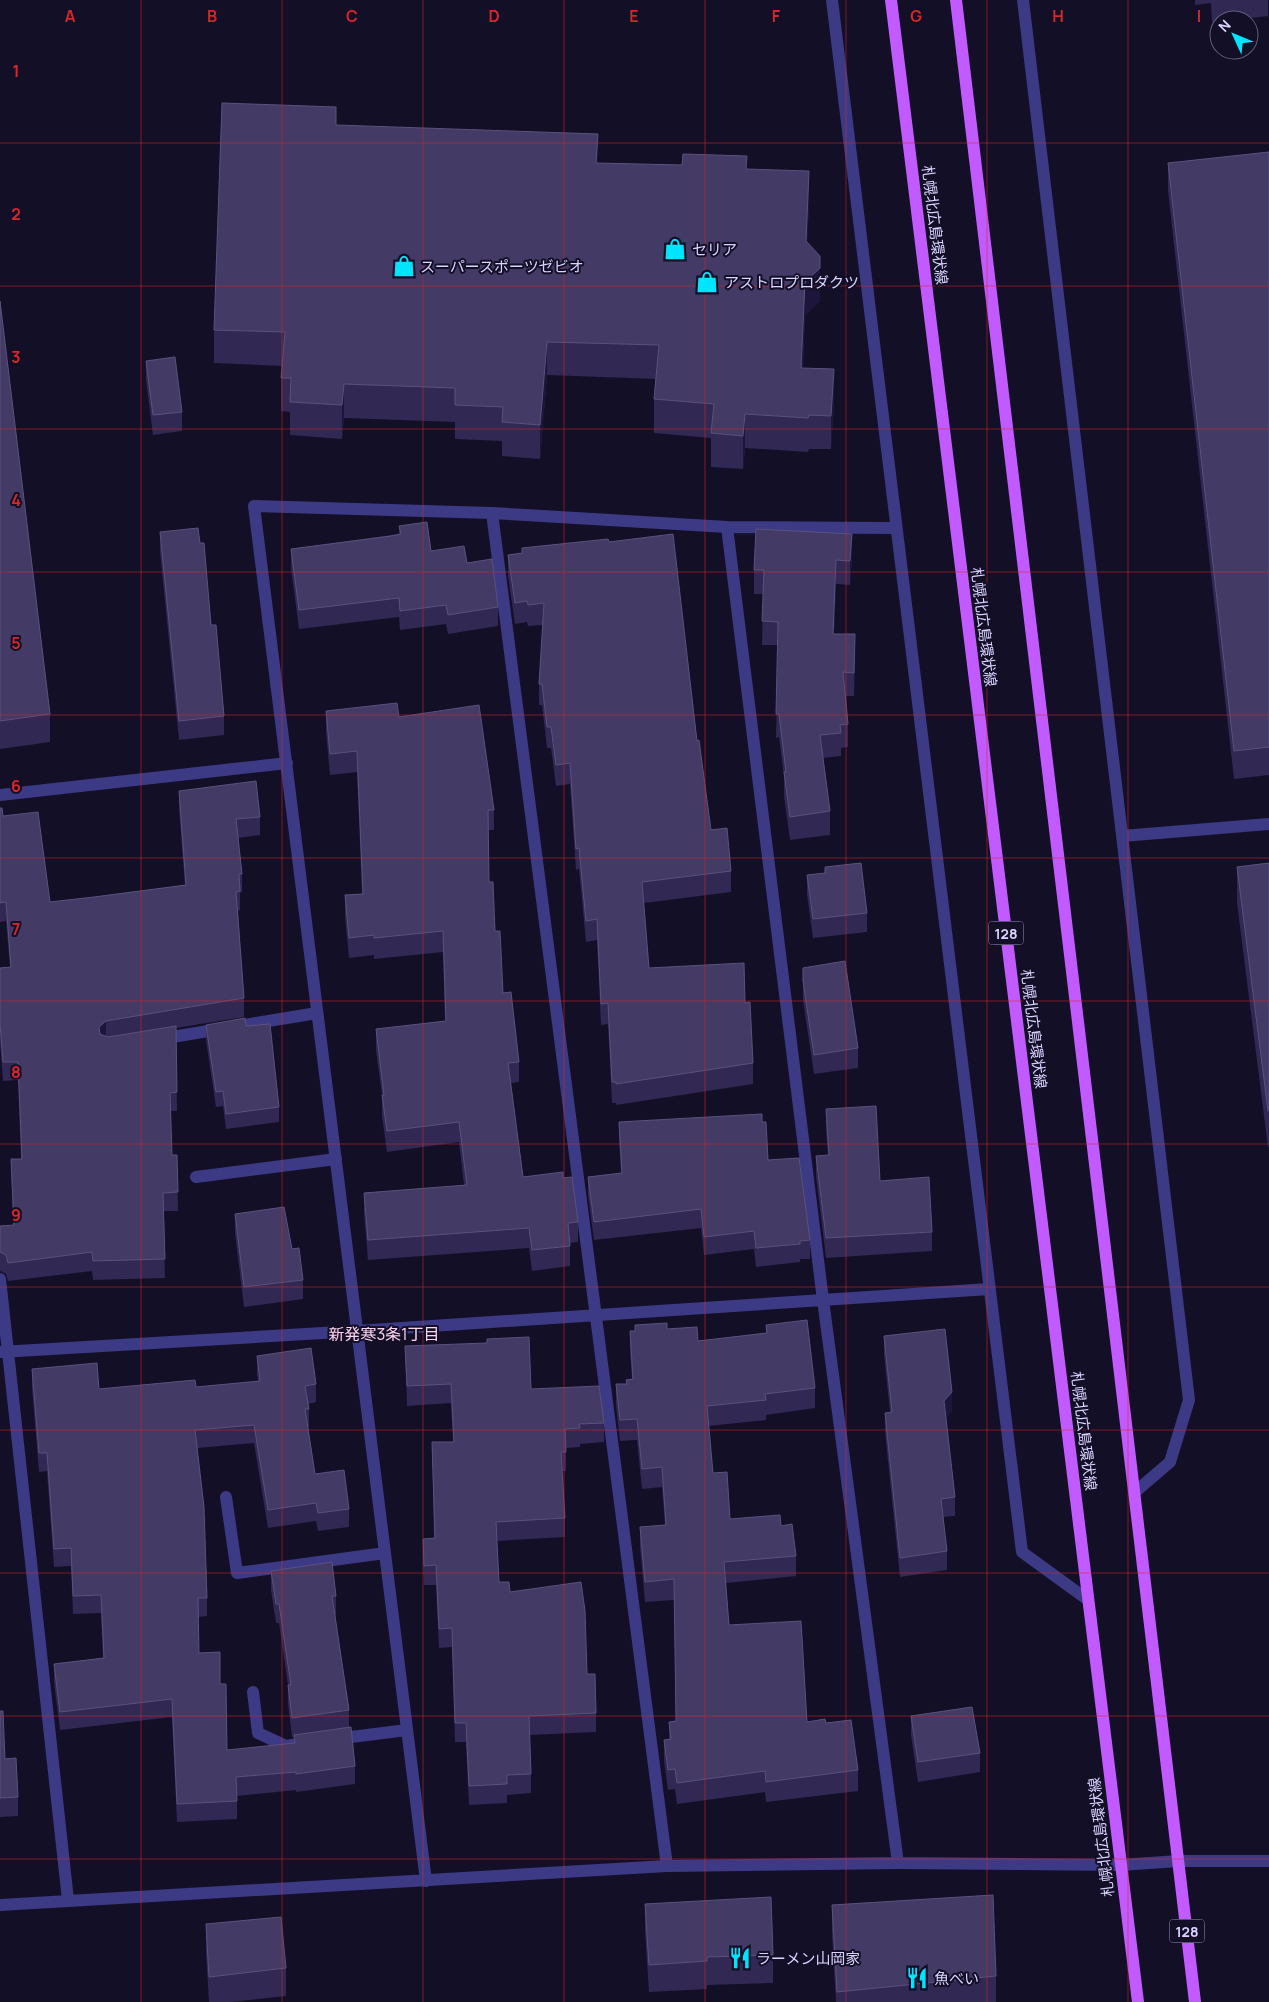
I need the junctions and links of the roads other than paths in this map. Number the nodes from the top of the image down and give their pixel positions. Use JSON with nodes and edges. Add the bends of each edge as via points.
{"nodes":[{"id":1,"x":832,"y":0,"type":"edge"},
{"id":2,"x":891,"y":0,"type":"edge"},
{"id":3,"x":956,"y":0,"type":"edge"},
{"id":4,"x":1023,"y":0,"type":"edge"},
{"id":5,"x":492,"y":513,"type":"junction"},
{"id":6,"x":727,"y":527,"type":"junction"},
{"id":7,"x":895,"y":528,"type":"junction"},
{"id":8,"x":287,"y":763,"type":"junction"},
{"id":9,"x":0,"y":795,"type":"edge"},
{"id":10,"x":1269,"y":824,"type":"edge"},
{"id":11,"x":1122,"y":836,"type":"junction"},
{"id":12,"x":318,"y":1013,"type":"junction"},
{"id":13,"x":145,"y":1042,"type":"edge"},
{"id":14,"x":336,"y":1159,"type":"junction"},
{"id":15,"x":196,"y":1177,"type":"dead end"},
{"id":16,"x":0,"y":1279,"type":"edge"},
{"id":17,"x":989,"y":1289,"type":"junction"},
{"id":18,"x":823,"y":1300,"type":"junction"},
{"id":19,"x":596,"y":1316,"type":"junction"},
{"id":20,"x":357,"y":1331,"type":"junction"},
{"id":21,"x":4,"y":1352,"type":"edge"},
{"id":22,"x":1135,"y":1492,"type":"junction"},
{"id":23,"x":226,"y":1497,"type":"dead end"},
{"id":24,"x":385,"y":1553,"type":"junction"},
{"id":25,"x":1088,"y":1600,"type":"junction"},
{"id":26,"x":253,"y":1692,"type":"dead end"},
{"id":27,"x":407,"y":1730,"type":"junction"},
{"id":28,"x":1178,"y":1861,"type":"junction"},
{"id":29,"x":1269,"y":1861,"type":"edge"},
{"id":30,"x":898,"y":1863,"type":"junction"},
{"id":31,"x":1120,"y":1865,"type":"junction"},
{"id":32,"x":667,"y":1866,"type":"junction"},
{"id":33,"x":426,"y":1881,"type":"junction"},
{"id":34,"x":68,"y":1900,"type":"junction"},
{"id":35,"x":0,"y":1905,"type":"edge"},
{"id":36,"x":1196,"y":2001,"type":"edge"},
{"id":37,"x":1138,"y":2002,"type":"edge"}],
"edges":[{"from":1,"to":7,"type":"street"},
{"from":2,"to":25,"type":"main road","name":"札幌北広島環状線","number":"128"},
{"from":3,"to":22,"type":"main road","number":"128"},
{"from":4,"to":11,"type":"street"},
{"from":5,"to":6,"type":"street"},
{"from":5,"to":8,"type":"street","via":[[254,506]]},
{"from":5,"to":19,"type":"street"},
{"from":6,"to":7,"type":"street"},
{"from":6,"to":18,"type":"street"},
{"from":7,"to":17,"type":"street"},
{"from":8,"to":9,"type":"street"},
{"from":8,"to":12,"type":"street"},
{"from":10,"to":11,"type":"street"},
{"from":11,"to":22,"type":"street","via":[[1189,1400],[1170,1462]]},
{"from":12,"to":13,"type":"street"},
{"from":12,"to":14,"type":"street"},
{"from":14,"to":15,"type":"street"},
{"from":14,"to":20,"type":"street"},
{"from":16,"to":21,"type":"street"},
{"from":17,"to":18,"type":"street"},
{"from":17,"to":25,"type":"street","via":[[1022,1552]]},
{"from":18,"to":19,"type":"street"},
{"from":18,"to":30,"type":"street"},
{"from":19,"to":20,"type":"street"},
{"from":19,"to":32,"type":"street"},
{"from":20,"to":21,"type":"street"},
{"from":20,"to":24,"type":"street"},
{"from":21,"to":34,"type":"street"},
{"from":22,"to":28,"type":"main road","number":"128"},
{"from":23,"to":24,"type":"street","via":[[237,1573]]},
{"from":24,"to":27,"type":"street"},
{"from":25,"to":31,"type":"main road","name":"札幌北広島環状線","number":"128"},
{"from":26,"to":27,"type":"street","via":[[258,1733],[286,1746]]},
{"from":27,"to":33,"type":"street"},
{"from":28,"to":29,"type":"street"},
{"from":28,"to":31,"type":"street"},
{"from":28,"to":36,"type":"main road","number":"128"},
{"from":30,"to":31,"type":"street"},
{"from":30,"to":32,"type":"street"},
{"from":31,"to":37,"type":"main road","name":"札幌北広島環状線","number":"128"},
{"from":32,"to":33,"type":"street"},
{"from":33,"to":34,"type":"street"},
{"from":34,"to":35,"type":"street"}]}
